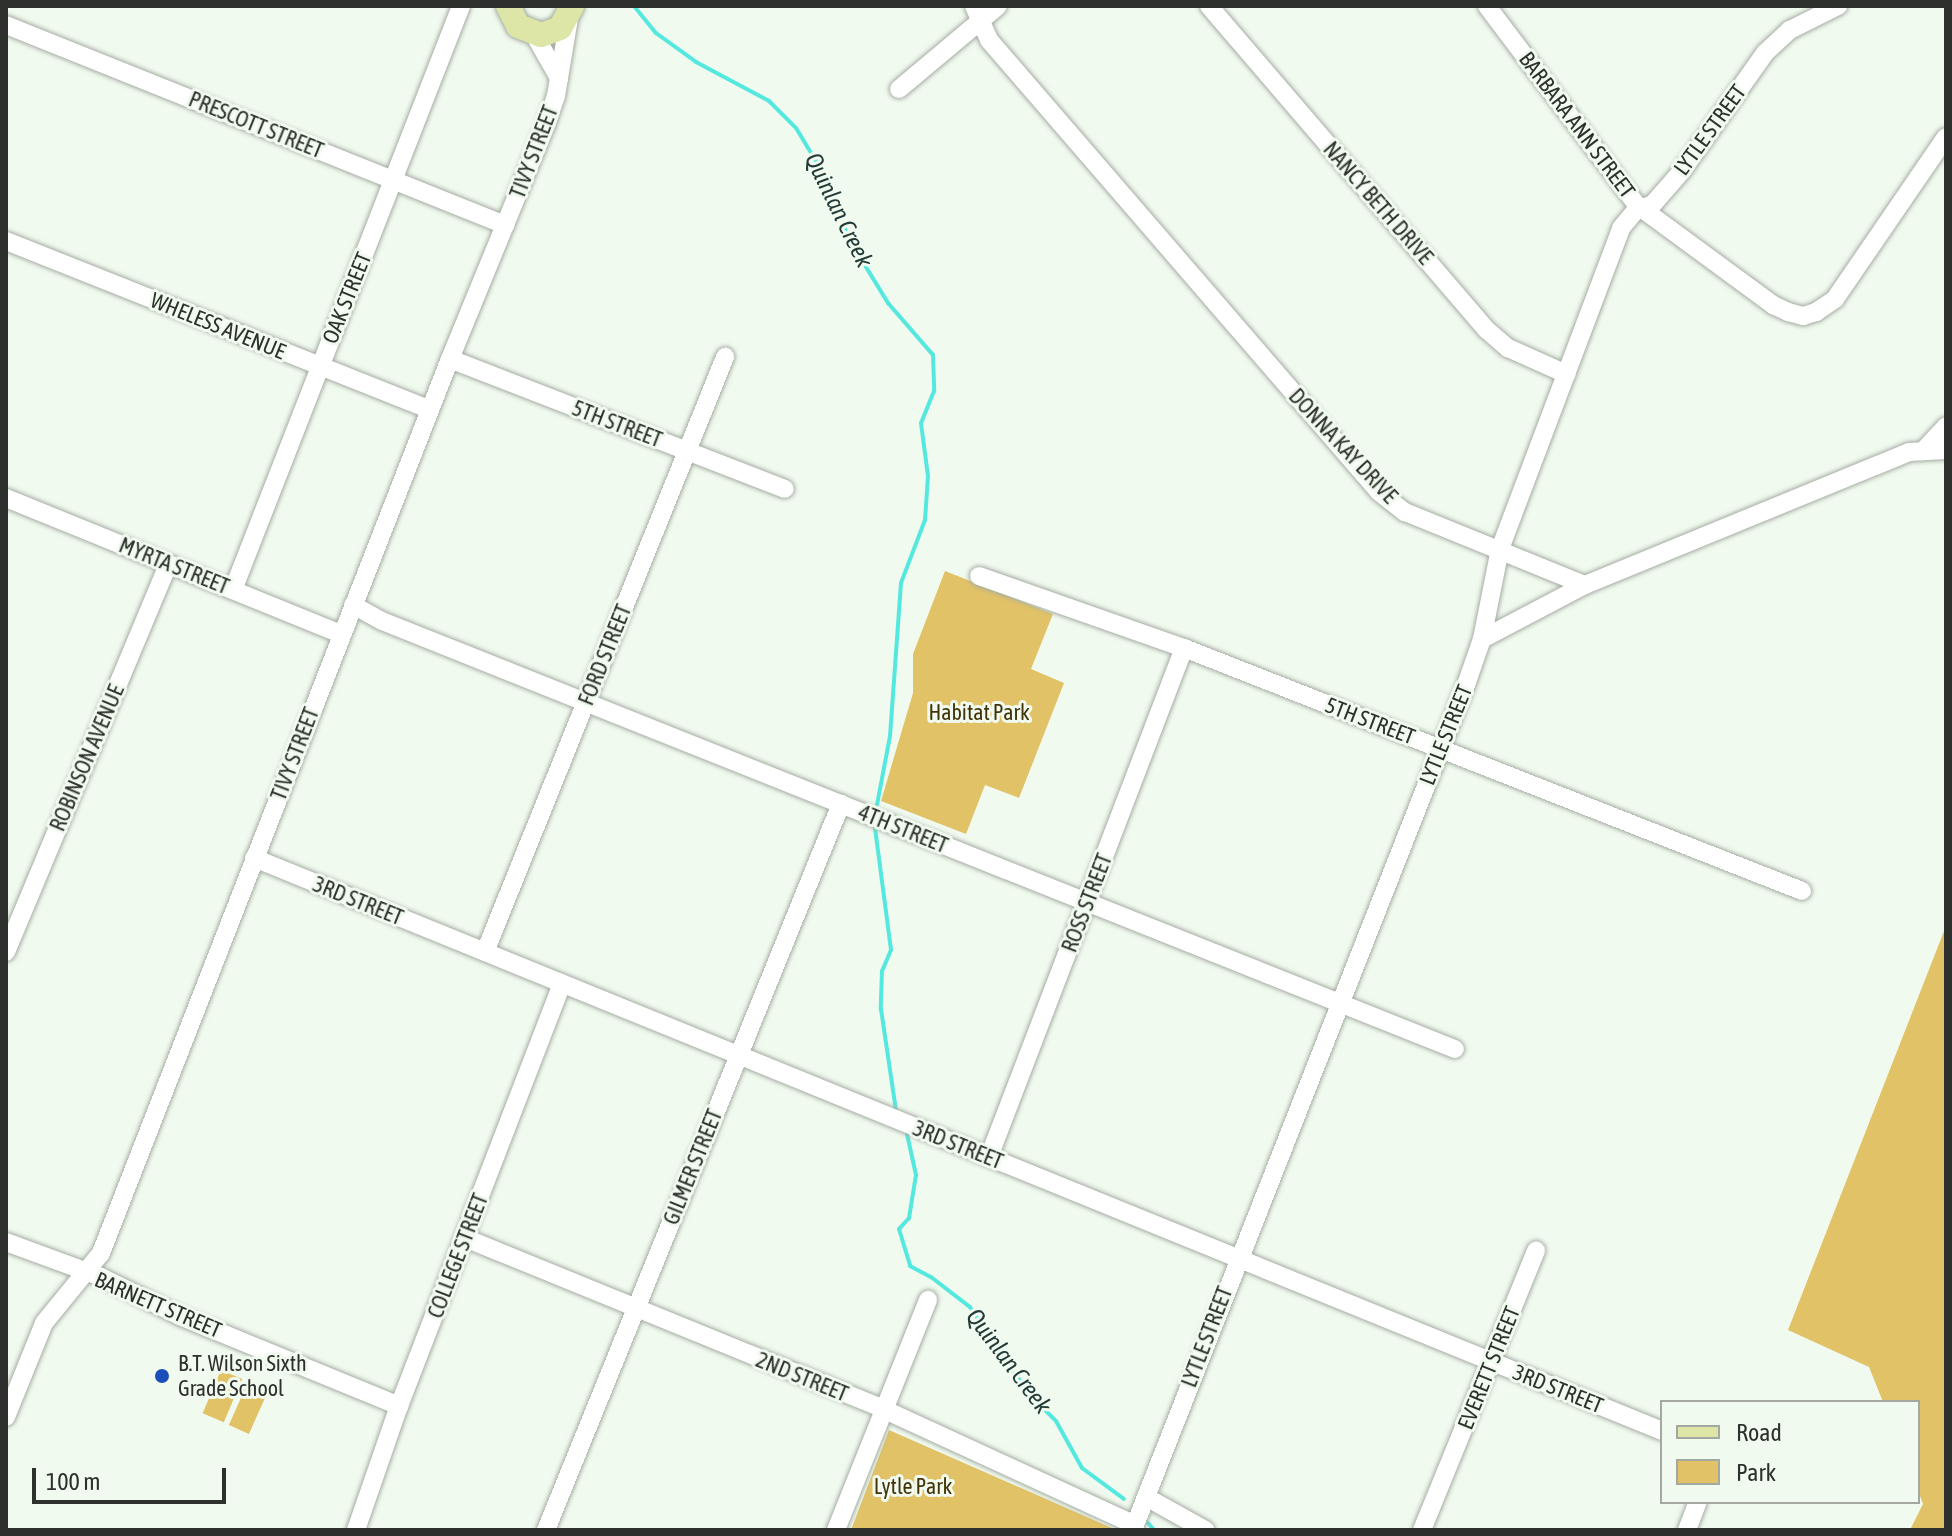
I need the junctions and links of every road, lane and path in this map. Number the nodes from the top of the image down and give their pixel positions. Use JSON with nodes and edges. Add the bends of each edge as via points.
{"nodes":[{"id":1,"x":461,"y":6,"type":"edge"},
{"id":2,"x":487,"y":6,"type":"edge"},
{"id":3,"x":998,"y":6,"type":"edge"},
{"id":4,"x":1209,"y":6,"type":"edge"},
{"id":5,"x":1487,"y":6,"type":"edge"},
{"id":6,"x":1838,"y":6,"type":"edge"},
{"id":7,"x":570,"y":12,"type":"edge"},
{"id":8,"x":510,"y":13,"type":"edge"},
{"id":9,"x":976,"y":14,"type":"edge"},
{"id":10,"x":6,"y":25,"type":"edge"},
{"id":11,"x":534,"y":34,"type":"junction"},
{"id":12,"x":559,"y":78,"type":"junction"},
{"id":13,"x":899,"y":89,"type":"dead end"},
{"id":14,"x":1946,"y":137,"type":"edge"},
{"id":15,"x":394,"y":180,"type":"junction"},
{"id":16,"x":1642,"y":208,"type":"junction"},
{"id":17,"x":505,"y":225,"type":"junction"},
{"id":18,"x":6,"y":241,"type":"edge"},
{"id":19,"x":725,"y":357,"type":"dead end"},
{"id":20,"x":450,"y":359,"type":"junction"},
{"id":21,"x":320,"y":367,"type":"junction"},
{"id":22,"x":1566,"y":374,"type":"junction"},
{"id":23,"x":430,"y":410,"type":"junction"},
{"id":24,"x":1946,"y":426,"type":"edge"},
{"id":25,"x":1946,"y":450,"type":"edge"},
{"id":26,"x":687,"y":451,"type":"junction"},
{"id":27,"x":1923,"y":451,"type":"junction"},
{"id":28,"x":785,"y":489,"type":"dead end"},
{"id":29,"x":6,"y":498,"type":"edge"},
{"id":30,"x":1500,"y":549,"type":"junction"},
{"id":31,"x":168,"y":564,"type":"junction"},
{"id":32,"x":979,"y":576,"type":"dead end"},
{"id":33,"x":1585,"y":585,"type":"junction"},
{"id":34,"x":233,"y":590,"type":"junction"},
{"id":35,"x":353,"y":605,"type":"junction"},
{"id":36,"x":341,"y":634,"type":"junction"},
{"id":37,"x":1482,"y":639,"type":"junction"},
{"id":38,"x":1184,"y":648,"type":"junction"},
{"id":39,"x":586,"y":702,"type":"junction"},
{"id":40,"x":1441,"y":749,"type":"junction"},
{"id":41,"x":841,"y":804,"type":"junction"},
{"id":42,"x":254,"y":858,"type":"junction"},
{"id":43,"x":1802,"y":891,"type":"dead end"},
{"id":44,"x":1087,"y":902,"type":"junction"},
{"id":45,"x":6,"y":952,"type":"edge"},
{"id":46,"x":485,"y":952,"type":"junction"},
{"id":47,"x":562,"y":984,"type":"junction"},
{"id":48,"x":1341,"y":1003,"type":"junction"},
{"id":49,"x":1455,"y":1049,"type":"dead end"},
{"id":50,"x":738,"y":1055,"type":"junction"},
{"id":51,"x":989,"y":1157,"type":"junction"},
{"id":52,"x":465,"y":1238,"type":"junction"},
{"id":53,"x":6,"y":1242,"type":"edge"},
{"id":54,"x":1536,"y":1250,"type":"dead end"},
{"id":55,"x":1237,"y":1260,"type":"junction"},
{"id":56,"x":85,"y":1274,"type":"junction"},
{"id":57,"x":928,"y":1300,"type":"dead end"},
{"id":58,"x":635,"y":1311,"type":"junction"},
{"id":59,"x":1492,"y":1362,"type":"junction"},
{"id":60,"x":399,"y":1406,"type":"junction"},
{"id":61,"x":883,"y":1409,"type":"junction"},
{"id":62,"x":6,"y":1417,"type":"edge"},
{"id":63,"x":1660,"y":1430,"type":"edge"},
{"id":64,"x":1146,"y":1497,"type":"junction"},
{"id":65,"x":1697,"y":1504,"type":"edge"},
{"id":66,"x":1134,"y":1528,"type":"edge"},
{"id":67,"x":356,"y":1530,"type":"edge"},
{"id":68,"x":546,"y":1530,"type":"edge"},
{"id":69,"x":836,"y":1530,"type":"edge"},
{"id":70,"x":1205,"y":1530,"type":"edge"},
{"id":71,"x":1422,"y":1530,"type":"edge"},
{"id":72,"x":1687,"y":1530,"type":"edge"}],
"edges":[{"from":1,"to":15,"type":"street","name":"OAK STREET"},
{"from":2,"to":8,"type":"main road"},
{"from":3,"to":9,"type":"street"},
{"from":4,"to":22,"type":"street","name":"NANCY BETH DRIVE","via":[[1487,330],[1508,348]]},
{"from":5,"to":16,"type":"street","name":"BARBARA ANN STREET"},
{"from":6,"to":16,"type":"street","name":"LYTLE STREET","via":[[1790,30],[1765,53],[1681,172],[1653,204]]},
{"from":7,"to":11,"type":"main road","via":[[554,32]]},
{"from":7,"to":12,"type":"street","name":"TIVY STREET"},
{"from":8,"to":11,"type":"main road","via":[[522,30]]},
{"from":9,"to":13,"type":"street"},
{"from":9,"to":30,"type":"street","name":"DONNA KAY DRIVE","via":[[989,40],[1379,492],[1405,512]]},
{"from":10,"to":15,"type":"street","name":"PRESCOTT STREET"},
{"from":11,"to":12,"type":"street","name":"TIVY STREET"},
{"from":12,"to":17,"type":"street","name":"TIVY STREET"},
{"from":14,"to":16,"type":"street","name":"BARBARA ANN STREET","via":[[1835,299],[1803,316],[1773,305]]},
{"from":15,"to":17,"type":"street","name":"PRESCOTT STREET"},
{"from":15,"to":21,"type":"street","name":"OAK STREET"},
{"from":16,"to":22,"type":"street","name":"LYTLE STREET","via":[[1621,228]]},
{"from":17,"to":20,"type":"street","name":"TIVY STREET"},
{"from":18,"to":21,"type":"street","name":"WHELESS AVENUE"},
{"from":19,"to":26,"type":"street","name":"FORD STREET"},
{"from":20,"to":23,"type":"street","name":"TIVY STREET"},
{"from":20,"to":26,"type":"street","name":"5TH STREET"},
{"from":21,"to":23,"type":"street","name":"WHELESS AVENUE"},
{"from":21,"to":34,"type":"street","name":"OAK STREET"},
{"from":22,"to":30,"type":"street","name":"LYTLE STREET"},
{"from":23,"to":35,"type":"street","name":"TIVY STREET"},
{"from":24,"to":27,"type":"street"},
{"from":25,"to":27,"type":"street"},
{"from":26,"to":28,"type":"street","name":"5TH STREET"},
{"from":26,"to":39,"type":"street","name":"FORD STREET"},
{"from":27,"to":33,"type":"street","via":[[1909,452]]},
{"from":29,"to":31,"type":"street","name":"MYRTA STREET"},
{"from":30,"to":33,"type":"street","name":"DONNA KAY DRIVE"},
{"from":30,"to":37,"type":"street","name":"LYTLE STREET"},
{"from":31,"to":34,"type":"street","name":"MYRTA STREET"},
{"from":31,"to":45,"type":"street","name":"ROBINSON AVENUE"},
{"from":32,"to":38,"type":"street","name":"5TH STREET"},
{"from":33,"to":37,"type":"street"},
{"from":34,"to":36,"type":"street","name":"MYRTA STREET"},
{"from":35,"to":36,"type":"street","name":"TIVY STREET"},
{"from":35,"to":39,"type":"street","name":"4TH STREET"},
{"from":36,"to":42,"type":"street","name":"TIVY STREET"},
{"from":37,"to":40,"type":"street","name":"LYTLE STREET"},
{"from":38,"to":40,"type":"street","name":"5TH STREET"},
{"from":38,"to":44,"type":"street","name":"ROSS STREET"},
{"from":39,"to":41,"type":"street","name":"4TH STREET"},
{"from":39,"to":46,"type":"street","name":"FORD STREET"},
{"from":40,"to":43,"type":"street","name":"5TH STREET"},
{"from":40,"to":48,"type":"street","name":"LYTLE STREET"},
{"from":41,"to":44,"type":"street","name":"4TH STREET"},
{"from":41,"to":50,"type":"street","name":"GILMER STREET"},
{"from":42,"to":46,"type":"street","name":"3RD STREET"},
{"from":42,"to":56,"type":"street","name":"TIVY STREET","via":[[101,1253]]},
{"from":44,"to":48,"type":"street","name":"4TH STREET"},
{"from":44,"to":51,"type":"street","name":"ROSS STREET"},
{"from":46,"to":47,"type":"street","name":"3RD STREET"},
{"from":47,"to":50,"type":"street","name":"3RD STREET"},
{"from":47,"to":52,"type":"street","name":"COLLEGE STREET"},
{"from":48,"to":49,"type":"street","name":"4TH STREET"},
{"from":48,"to":55,"type":"street","name":"LYTLE STREET"},
{"from":50,"to":51,"type":"street","name":"3RD STREET"},
{"from":50,"to":58,"type":"street","name":"GILMER STREET"},
{"from":51,"to":55,"type":"street","name":"3RD STREET"},
{"from":52,"to":58,"type":"street","name":"2ND STREET"},
{"from":52,"to":60,"type":"street","name":"COLLEGE STREET"},
{"from":53,"to":56,"type":"street","name":"BARNETT STREET"},
{"from":54,"to":59,"type":"street","name":"EVERETT STREET"},
{"from":55,"to":59,"type":"street","name":"3RD STREET"},
{"from":55,"to":64,"type":"street","name":"LYTLE STREET"},
{"from":56,"to":60,"type":"street","name":"BARNETT STREET"},
{"from":56,"to":62,"type":"street","name":"TIVY STREET","via":[[44,1323]]},
{"from":57,"to":61,"type":"street"},
{"from":58,"to":61,"type":"street","name":"2ND STREET"},
{"from":58,"to":68,"type":"street","name":"GILMER STREET"},
{"from":59,"to":63,"type":"street","name":"3RD STREET"},
{"from":59,"to":71,"type":"street","name":"EVERETT STREET"},
{"from":60,"to":67,"type":"street","name":"COLLEGE STREET"},
{"from":61,"to":66,"type":"street","name":"2ND STREET"},
{"from":61,"to":69,"type":"street"},
{"from":64,"to":66,"type":"street","name":"LYTLE STREET"},
{"from":64,"to":70,"type":"street"},
{"from":65,"to":72,"type":"street"}]}
